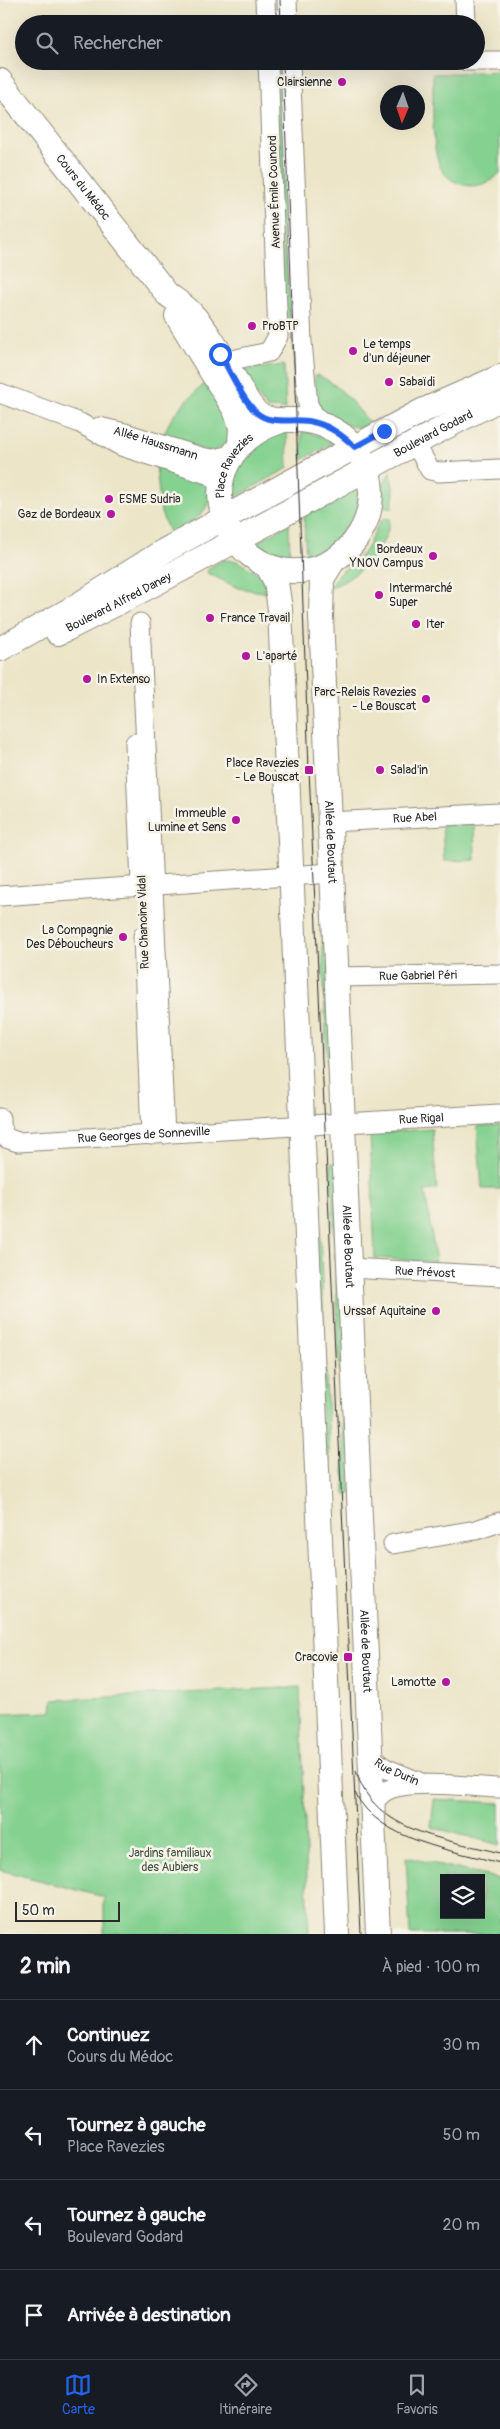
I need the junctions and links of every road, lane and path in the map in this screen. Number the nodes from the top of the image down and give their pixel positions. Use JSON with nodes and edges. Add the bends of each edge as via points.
{"nodes":[{"id":1,"x":265,"y":0,"type":"edge"},
{"id":2,"x":287,"y":0,"type":"edge"},
{"id":3,"x":465,"y":0,"type":"edge"},
{"id":4,"x":266,"y":15,"type":"edge"},
{"id":5,"x":288,"y":15,"type":"edge"},
{"id":6,"x":466,"y":15,"type":"edge"},
{"id":7,"x":485,"y":61,"type":"edge"},
{"id":8,"x":500,"y":61,"type":"edge"},
{"id":9,"x":268,"y":70,"type":"edge"},
{"id":10,"x":290,"y":70,"type":"edge"},
{"id":11,"x":0,"y":81,"type":"edge"},
{"id":12,"x":167,"y":294,"type":"junction"},
{"id":13,"x":302,"y":323,"type":"joint"},
{"id":14,"x":223,"y":359,"type":"junction"},
{"id":15,"x":500,"y":377,"type":"edge"},
{"id":16,"x":0,"y":393,"type":"edge"},
{"id":17,"x":500,"y":399,"type":"edge"},
{"id":18,"x":281,"y":421,"type":"junction"},
{"id":19,"x":80,"y":424,"type":"junction"},
{"id":20,"x":326,"y":426,"type":"junction"},
{"id":21,"x":415,"y":443,"type":"junction"},
{"id":22,"x":355,"y":447,"type":"junction"},
{"id":23,"x":236,"y":450,"type":"junction"},
{"id":24,"x":367,"y":468,"type":"junction"},
{"id":25,"x":500,"y":469,"type":"edge"},
{"id":26,"x":220,"y":486,"type":"junction"},
{"id":27,"x":224,"y":518,"type":"junction"},
{"id":28,"x":234,"y":540,"type":"junction"},
{"id":29,"x":333,"y":561,"type":"junction"},
{"id":30,"x":267,"y":565,"type":"junction"},
{"id":31,"x":140,"y":623,"type":"dead end"},
{"id":32,"x":0,"y":649,"type":"edge"},
{"id":33,"x":0,"y":664,"type":"edge"},
{"id":34,"x":500,"y":813,"type":"edge"},
{"id":35,"x":330,"y":822,"type":"junction"},
{"id":36,"x":332,"y":873,"type":"junction"},
{"id":37,"x":291,"y":876,"type":"junction"},
{"id":38,"x":148,"y":886,"type":"junction"},
{"id":39,"x":0,"y":896,"type":"edge"},
{"id":40,"x":500,"y":974,"type":"edge"},
{"id":41,"x":337,"y":977,"type":"junction"},
{"id":42,"x":500,"y":1114,"type":"edge"},
{"id":43,"x":0,"y":1118,"type":"edge"},
{"id":44,"x":343,"y":1125,"type":"junction"},
{"id":45,"x":302,"y":1127,"type":"junction"},
{"id":46,"x":158,"y":1134,"type":"junction"},
{"id":47,"x":350,"y":1268,"type":"junction"},
{"id":48,"x":500,"y":1276,"type":"edge"},
{"id":49,"x":500,"y":1522,"type":"edge"},
{"id":50,"x":393,"y":1544,"type":"dead end"},
{"id":51,"x":370,"y":1757,"type":"junction"},
{"id":52,"x":425,"y":1784,"type":"junction"},
{"id":53,"x":500,"y":1788,"type":"edge"},
{"id":54,"x":373,"y":1803,"type":"junction"},
{"id":55,"x":337,"y":1934,"type":"edge"},
{"id":56,"x":378,"y":1934,"type":"edge"}],
"edges":[{"from":1,"to":4,"type":"street"},
{"from":2,"to":5,"type":"street"},
{"from":3,"to":6,"type":"street"},
{"from":7,"to":8,"type":"street"},
{"from":9,"to":14,"type":"street","name":"Avenue Émile Counord","via":[[279,323],[277,341],[270,352]]},
{"from":10,"to":13,"type":"street","name":"Avenue Émile Counord"},
{"from":11,"to":12,"type":"main road","name":"Cours du Médoc"},
{"from":12,"to":14,"type":"main road","name":"Cours du Médoc","via":[[191,312]]},
{"from":12,"to":23,"type":"main road","name":"Cours du Médoc","via":[[179,322],[235,410],[241,427]]},
{"from":13,"to":20,"type":"street","name":"Place Ravezies","via":[[308,405]]},
{"from":14,"to":18,"type":"main road","name":"Cours du Médoc","via":[[258,414]]},
{"from":15,"to":22,"type":"main road","name":"Boulevard Godard","via":[[422,411]]},
{"from":16,"to":19,"type":"street","name":"Allée Haussmann"},
{"from":17,"to":21,"type":"main road","name":"Boulevard Godard"},
{"from":18,"to":20,"type":"main road","name":"Place Ravezies","via":[[297,420]]},
{"from":18,"to":23,"type":"main road","name":"Place Ravezies","via":[[259,430]]},
{"from":19,"to":23,"type":"street","name":"Allée Haussmann","via":[[125,433],[201,457],[214,458]]},
{"from":19,"to":26,"type":"street","name":"Allée Haussmann","via":[[121,446],[210,475]]},
{"from":20,"to":22,"type":"main road","name":"Place Ravezies"},
{"from":21,"to":24,"type":"main road","name":"Boulevard Godard"},
{"from":21,"to":25,"type":"street","via":[[430,470]]},
{"from":22,"to":24,"type":"main road","name":"Place Ravezies"},
{"from":22,"to":27,"type":"main road","name":"Place Ravezies"},
{"from":23,"to":26,"type":"main road","name":"Place Ravezies","via":[[224,470]]},
{"from":24,"to":28,"type":"main road"},
{"from":24,"to":29,"type":"main road","name":"Place Ravezies","via":[[372,491],[366,526],[352,546]]},
{"from":26,"to":27,"type":"main road","name":"Place Ravezies"},
{"from":27,"to":28,"type":"main road","name":"Place Ravezies"},
{"from":27,"to":32,"type":"main road","name":"Boulevard Alfred Daney"},
{"from":28,"to":30,"type":"main road","name":"Place Ravezies","via":[[249,555]]},
{"from":28,"to":33,"type":"main road","name":"Boulevard Alfred Daney"},
{"from":29,"to":30,"type":"main road","name":"Place Ravezies","via":[[302,571],[281,570]]},
{"from":29,"to":35,"type":"main road","name":"Allée de Boutaut","via":[[322,579],[321,608]]},
{"from":30,"to":37,"type":"main road","via":[[279,592]]},
{"from":31,"to":38,"type":"street","name":"Rue Chanoine Vidal","via":[[144,711],[135,746]]},
{"from":34,"to":35,"type":"street","name":"Rue Abel"},
{"from":35,"to":36,"type":"main road","name":"Allée de Boutaut"},
{"from":36,"to":37,"type":"street"},
{"from":36,"to":41,"type":"main road","name":"Allée de Boutaut"},
{"from":37,"to":38,"type":"street"},
{"from":37,"to":45,"type":"main road"},
{"from":38,"to":39,"type":"street"},
{"from":38,"to":46,"type":"street","name":"Rue Chanoine Vidal"},
{"from":40,"to":41,"type":"street","name":"Rue Gabriel Péri"},
{"from":41,"to":44,"type":"main road","name":"Allée de Boutaut"},
{"from":42,"to":44,"type":"street","name":"Rue Rigal"},
{"from":43,"to":46,"type":"street","name":"Rue Georges de Sonneville","via":[[6,1138],[18,1142]]},
{"from":44,"to":45,"type":"street","name":"Rue Rigal"},
{"from":44,"to":47,"type":"main road","name":"Allée de Boutaut"},
{"from":45,"to":46,"type":"street","name":"Rue Georges de Sonneville"},
{"from":45,"to":55,"type":"main road"},
{"from":47,"to":48,"type":"street","name":"Rue Prévost"},
{"from":47,"to":51,"type":"main road","name":"Allée de Boutaut"},
{"from":49,"to":50,"type":"street","via":[[476,1530]]},
{"from":51,"to":52,"type":"street","name":"Rue Durin","via":[[385,1768]]},
{"from":51,"to":54,"type":"main road","name":"Allée de Boutaut"},
{"from":52,"to":53,"type":"street","name":"Rue Durin"},
{"from":52,"to":54,"type":"street","name":"Rue Durin","via":[[391,1789]]},
{"from":54,"to":56,"type":"main road","name":"Allée de Boutaut"}]}
